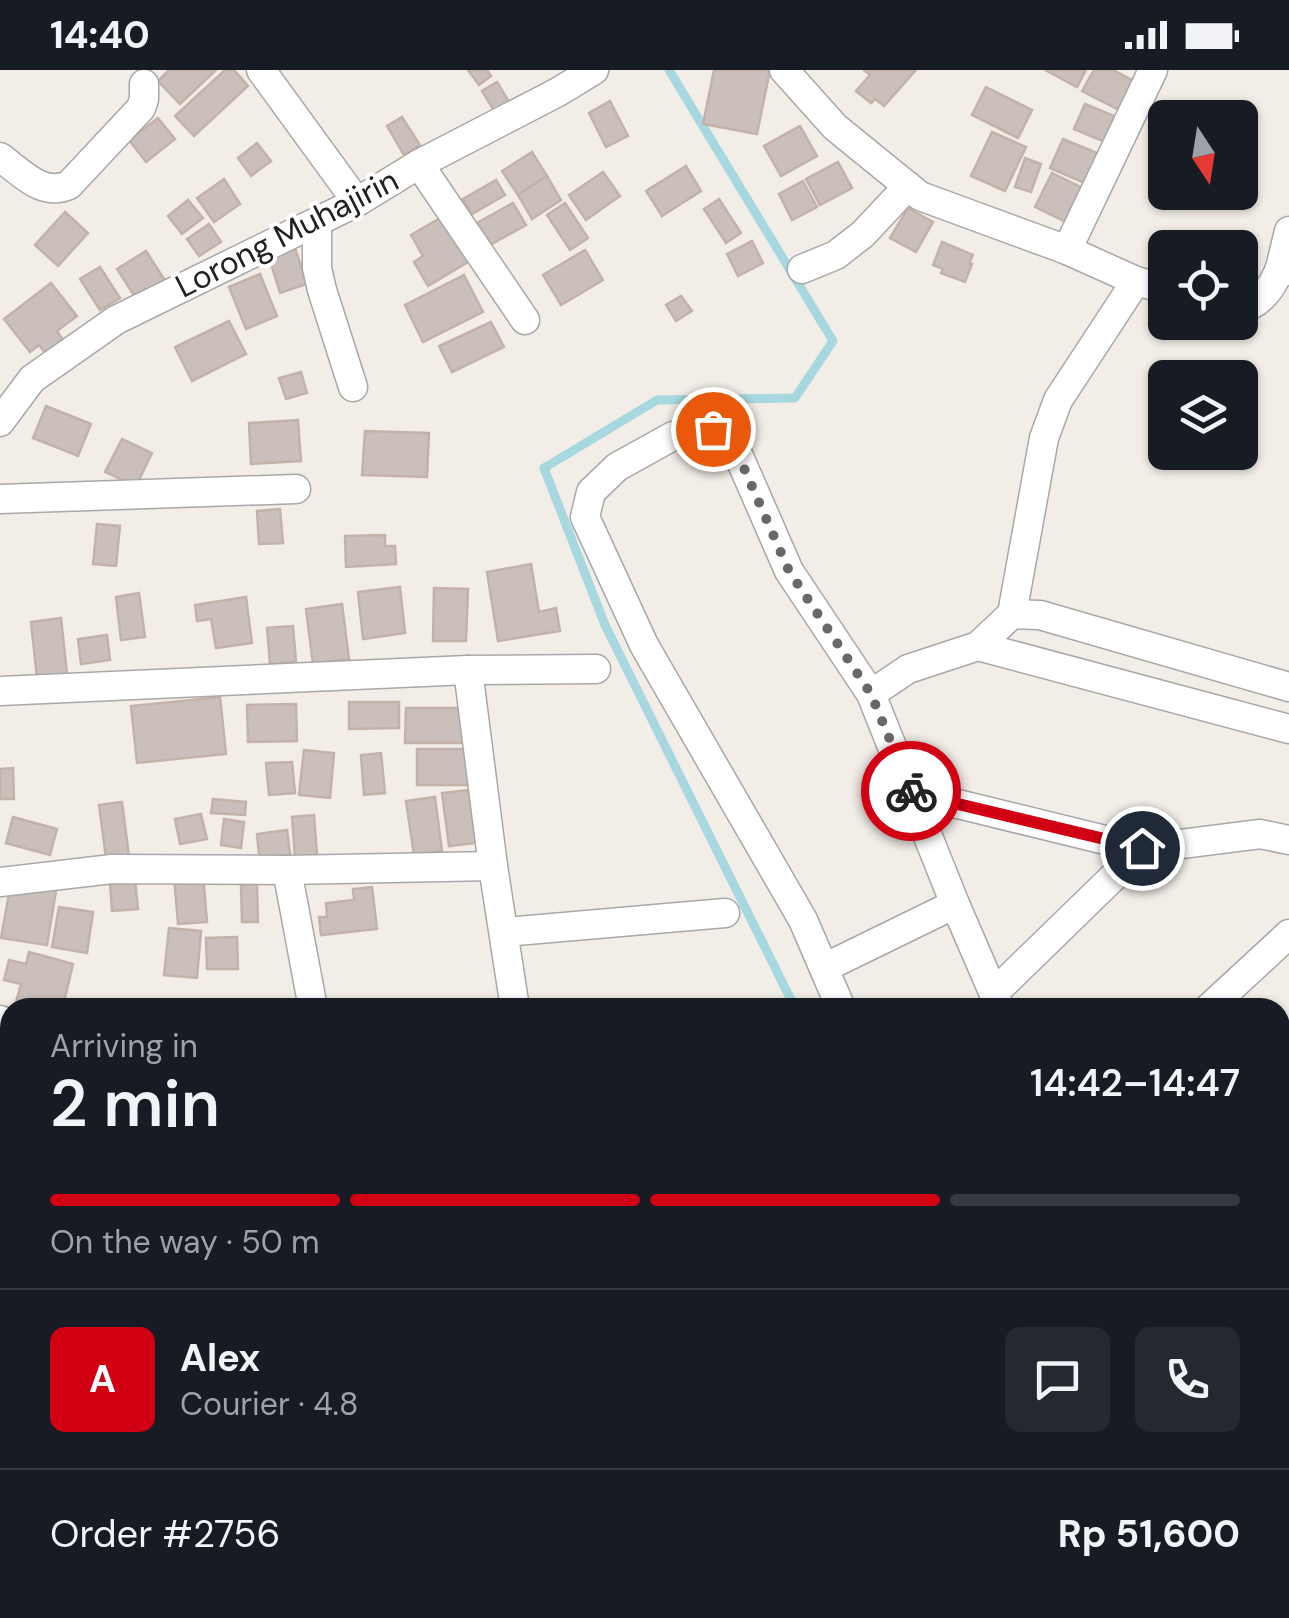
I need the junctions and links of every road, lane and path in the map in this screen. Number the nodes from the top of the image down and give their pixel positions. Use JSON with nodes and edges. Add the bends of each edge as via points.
{"nodes":[{"id":1,"x":262,"y":70,"type":"edge"},
{"id":2,"x":594,"y":70,"type":"edge"},
{"id":3,"x":784,"y":70,"type":"edge"},
{"id":4,"x":1153,"y":70,"type":"edge"},
{"id":5,"x":142,"y":75,"type":"edge"},
{"id":6,"x":0,"y":157,"type":"edge"},
{"id":7,"x":419,"y":164,"type":"junction"},
{"id":8,"x":908,"y":186,"type":"junction"},
{"id":9,"x":357,"y":202,"type":"junction"},
{"id":10,"x":318,"y":222,"type":"junction"},
{"id":11,"x":1289,"y":230,"type":"edge"},
{"id":12,"x":1067,"y":250,"type":"junction"},
{"id":13,"x":802,"y":270,"type":"dead end"},
{"id":14,"x":1285,"y":270,"type":"edge"},
{"id":15,"x":1136,"y":281,"type":"junction"},
{"id":16,"x":1148,"y":284,"type":"edge"},
{"id":17,"x":1258,"y":300,"type":"edge"},
{"id":18,"x":524,"y":320,"type":"dead end"},
{"id":19,"x":353,"y":387,"type":"dead end"},
{"id":20,"x":0,"y":422,"type":"edge"},
{"id":21,"x":296,"y":489,"type":"dead end"},
{"id":22,"x":0,"y":499,"type":"edge"},
{"id":23,"x":1012,"y":614,"type":"junction"},
{"id":24,"x":978,"y":646,"type":"junction"},
{"id":25,"x":596,"y":669,"type":"dead end"},
{"id":26,"x":468,"y":670,"type":"junction"},
{"id":27,"x":1281,"y":684,"type":"edge"},
{"id":28,"x":0,"y":691,"type":"edge"},
{"id":29,"x":871,"y":694,"type":"junction"},
{"id":30,"x":1258,"y":720,"type":"junction"},
{"id":31,"x":1289,"y":729,"type":"edge"},
{"id":32,"x":915,"y":800,"type":"junction"},
{"id":33,"x":1289,"y":840,"type":"edge"},
{"id":34,"x":1142,"y":848,"type":"junction"},
{"id":35,"x":493,"y":866,"type":"junction"},
{"id":36,"x":287,"y":870,"type":"junction"},
{"id":37,"x":0,"y":882,"type":"edge"},
{"id":38,"x":955,"y":904,"type":"junction"},
{"id":39,"x":725,"y":913,"type":"dead end"},
{"id":40,"x":504,"y":932,"type":"junction"},
{"id":41,"x":1289,"y":934,"type":"edge"},
{"id":42,"x":824,"y":968,"type":"junction"},
{"id":43,"x":311,"y":998,"type":"edge"},
{"id":44,"x":514,"y":998,"type":"edge"},
{"id":45,"x":837,"y":998,"type":"edge"},
{"id":46,"x":996,"y":998,"type":"edge"},
{"id":47,"x":999,"y":998,"type":"edge"},
{"id":48,"x":1220,"y":998,"type":"edge"}],
"edges":[{"from":1,"to":9,"type":"street"},
{"from":2,"to":7,"type":"street","name":"Lorong Muhajirin"},
{"from":3,"to":8,"type":"street","via":[[835,127]]},
{"from":4,"to":12,"type":"street"},
{"from":5,"to":6,"type":"street","via":[[141,108],[69,185],[43,188]]},
{"from":7,"to":9,"type":"street","name":"Lorong Muhajirin"},
{"from":7,"to":18,"type":"street"},
{"from":8,"to":12,"type":"street"},
{"from":8,"to":13,"type":"street","via":[[863,234]]},
{"from":9,"to":10,"type":"street","name":"Lorong Muhajirin"},
{"from":10,"to":19,"type":"street","via":[[319,279]]},
{"from":10,"to":20,"type":"street","name":"Lorong Muhajirin","via":[[116,320],[32,379]]},
{"from":11,"to":14,"type":"street"},
{"from":12,"to":15,"type":"street"},
{"from":14,"to":17,"type":"street"},
{"from":15,"to":16,"type":"street"},
{"from":15,"to":23,"type":"street","via":[[1058,400],[1044,438]]},
{"from":21,"to":22,"type":"street"},
{"from":23,"to":24,"type":"street"},
{"from":23,"to":27,"type":"street","via":[[1040,616]]},
{"from":24,"to":29,"type":"street","via":[[908,669]]},
{"from":24,"to":30,"type":"street"},
{"from":25,"to":26,"type":"street"},
{"from":26,"to":28,"type":"street"},
{"from":26,"to":35,"type":"street"},
{"from":27,"to":30,"type":"street"},
{"from":29,"to":32,"type":"street"},
{"from":29,"to":42,"type":"street","via":[[789,571],[728,436],[713,429],[674,436],[616,467],[591,492],[585,516],[644,645],[803,920]]},
{"from":30,"to":31,"type":"street"},
{"from":32,"to":34,"type":"street"},
{"from":32,"to":38,"type":"street"},
{"from":33,"to":34,"type":"street","via":[[1260,834]]},
{"from":34,"to":47,"type":"street"},
{"from":35,"to":36,"type":"street"},
{"from":35,"to":40,"type":"street"},
{"from":36,"to":37,"type":"street","via":[[112,868]]},
{"from":36,"to":43,"type":"street"},
{"from":38,"to":42,"type":"street"},
{"from":38,"to":46,"type":"street"},
{"from":39,"to":40,"type":"street"},
{"from":40,"to":44,"type":"street"},
{"from":41,"to":48,"type":"street"},
{"from":42,"to":45,"type":"street"}]}
